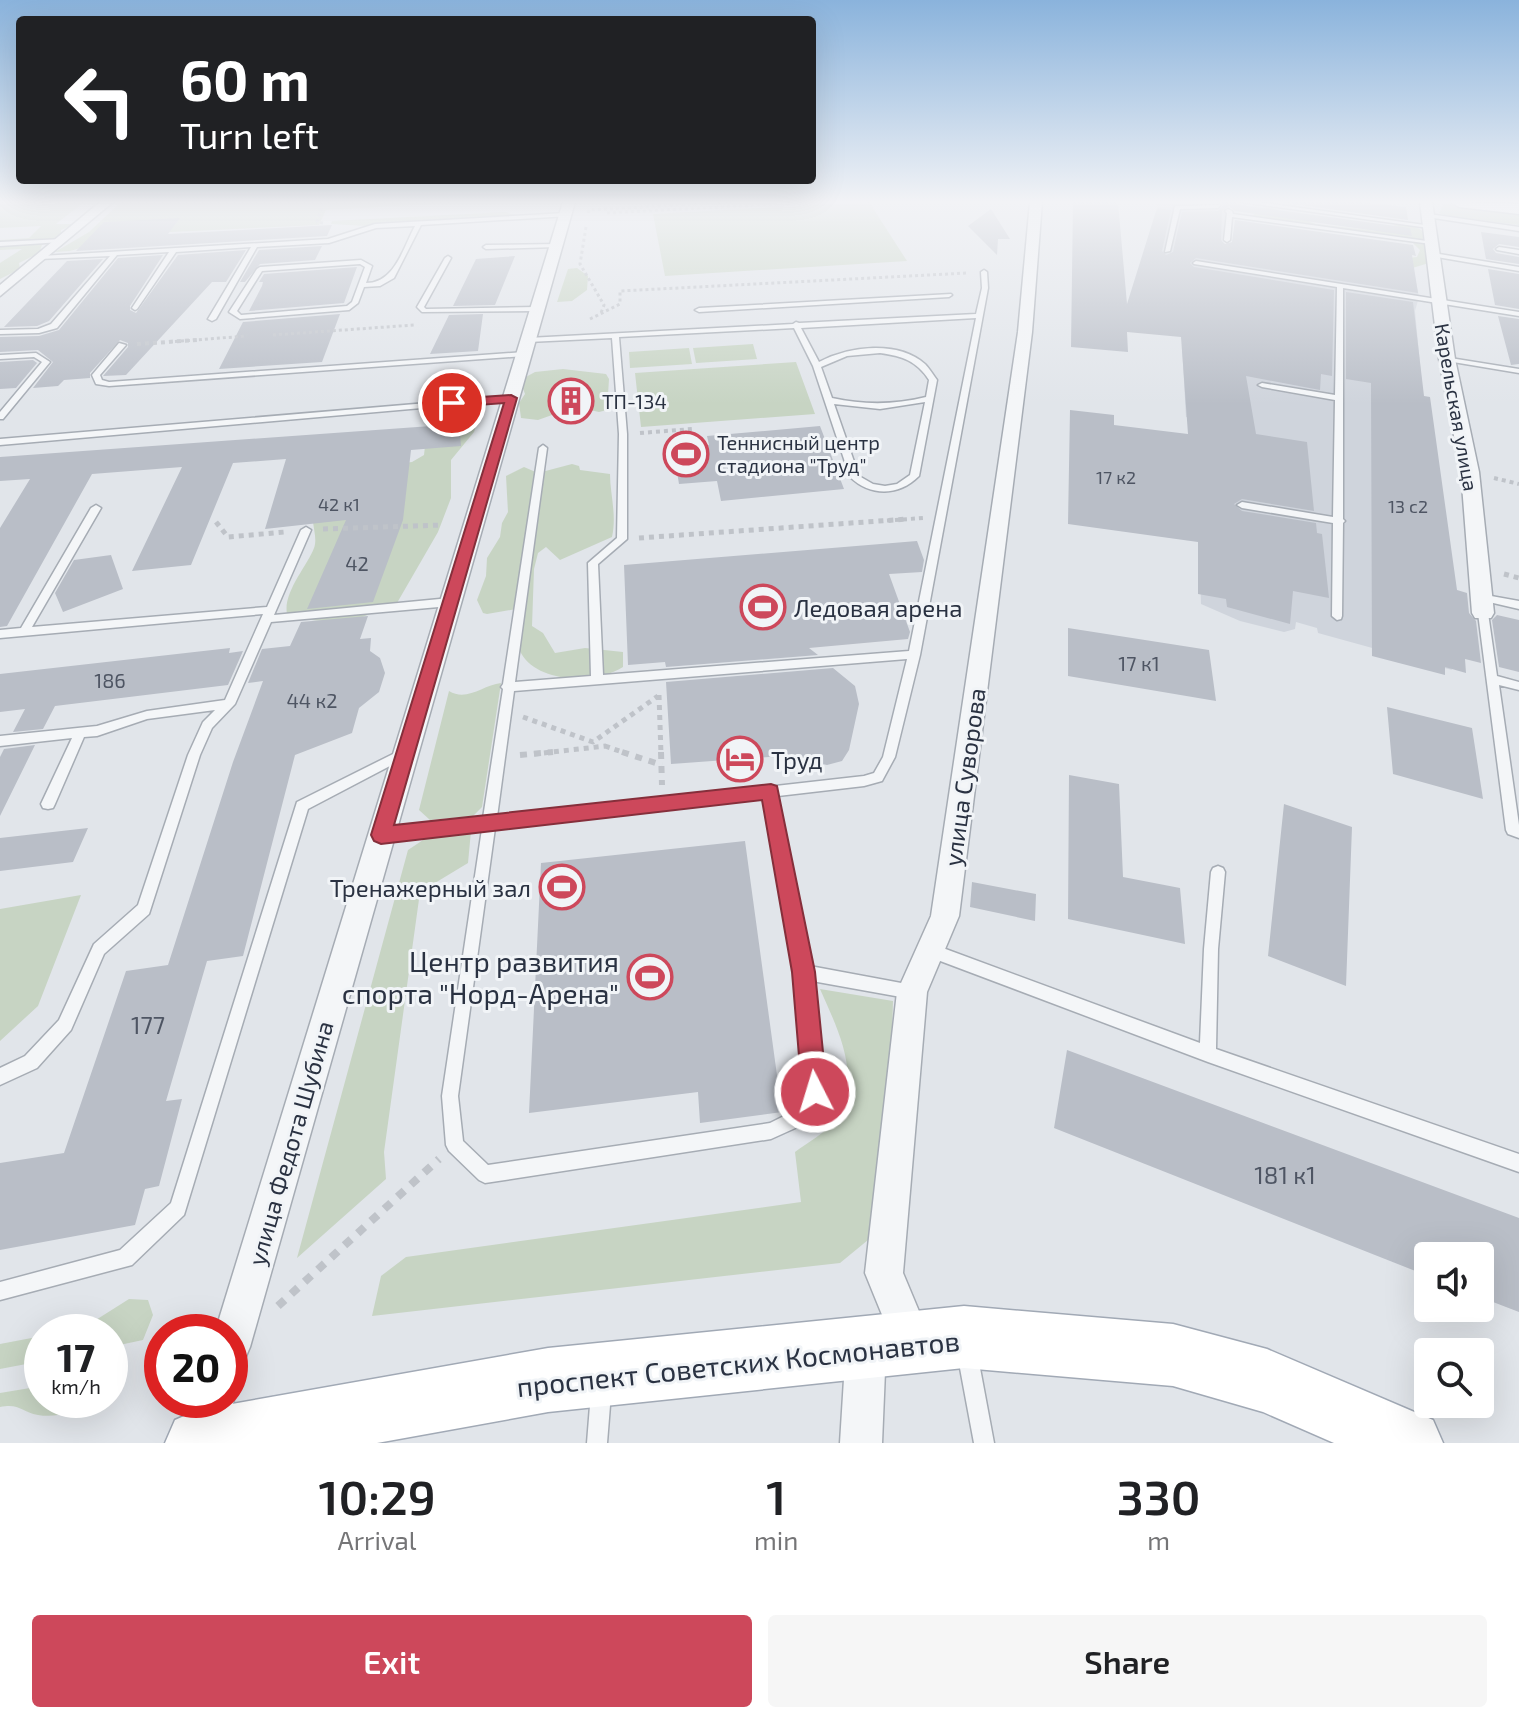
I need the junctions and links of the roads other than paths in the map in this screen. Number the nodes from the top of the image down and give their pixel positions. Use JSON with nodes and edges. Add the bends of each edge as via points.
{"nodes":[{"id":1,"x":27,"y":269,"type":"edge"},
{"id":2,"x":102,"y":269,"type":"edge"},
{"id":3,"x":161,"y":269,"type":"edge"},
{"id":4,"x":241,"y":269,"type":"edge"},
{"id":5,"x":260,"y":269,"type":"edge"},
{"id":6,"x":368,"y":269,"type":"edge"},
{"id":7,"x":396,"y":269,"type":"edge"},
{"id":8,"x":442,"y":269,"type":"edge"},
{"id":9,"x":549,"y":269,"type":"edge"},
{"id":10,"x":1030,"y":269,"type":"edge"},
{"id":11,"x":1236,"y":269,"type":"edge"},
{"id":12,"x":1435,"y":269,"type":"edge"},
{"id":13,"x":984,"y":272,"type":"road end"},
{"id":14,"x":361,"y":285,"type":"junction"},
{"id":15,"x":1340,"y":286,"type":"junction"},
{"id":16,"x":0,"y":292,"type":"edge"},
{"id":17,"x":949,"y":295,"type":"dead end"},
{"id":18,"x":1439,"y":301,"type":"junction"},
{"id":19,"x":835,"y":302,"type":"junction"},
{"id":20,"x":135,"y":308,"type":"dead end"},
{"id":21,"x":536,"y":309,"type":"junction"},
{"id":22,"x":699,"y":310,"type":"dead end"},
{"id":23,"x":1519,"y":314,"type":"edge"},
{"id":24,"x":977,"y":316,"type":"junction"},
{"id":25,"x":212,"y":319,"type":"dead end"},
{"id":26,"x":845,"y":322,"type":"junction"},
{"id":27,"x":796,"y":324,"type":"junction"},
{"id":28,"x":0,"y":332,"type":"edge"},
{"id":29,"x":615,"y":335,"type":"junction"},
{"id":30,"x":122,"y":345,"type":"road end"},
{"id":31,"x":526,"y":347,"type":"junction"},
{"id":32,"x":0,"y":357,"type":"edge"},
{"id":33,"x":1447,"y":359,"type":"junction"},
{"id":34,"x":817,"y":366,"type":"junction"},
{"id":35,"x":1519,"y":371,"type":"edge"},
{"id":36,"x":1262,"y":385,"type":"dead end"},
{"id":37,"x":511,"y":398,"type":"junction"},
{"id":38,"x":930,"y":398,"type":"junction"},
{"id":39,"x":1339,"y":398,"type":"junction"},
{"id":40,"x":829,"y":400,"type":"junction"},
{"id":41,"x":0,"y":417,"type":"edge"},
{"id":42,"x":0,"y":442,"type":"edge"},
{"id":43,"x":543,"y":448,"type":"dead end"},
{"id":44,"x":1242,"y":505,"type":"dead end"},
{"id":45,"x":96,"y":508,"type":"dead end"},
{"id":46,"x":1340,"y":521,"type":"junction"},
{"id":47,"x":306,"y":530,"type":"road end"},
{"id":48,"x":450,"y":602,"type":"junction"},
{"id":49,"x":1482,"y":605,"type":"junction"},
{"id":50,"x":1519,"y":605,"type":"edge"},
{"id":51,"x":269,"y":615,"type":"junction"},
{"id":52,"x":1337,"y":616,"type":"dead end"},
{"id":53,"x":24,"y":632,"type":"junction"},
{"id":54,"x":0,"y":634,"type":"edge"},
{"id":55,"x":914,"y":655,"type":"junction"},
{"id":56,"x":1493,"y":679,"type":"junction"},
{"id":57,"x":597,"y":681,"type":"junction"},
{"id":58,"x":1519,"y":686,"type":"edge"},
{"id":59,"x":507,"y":687,"type":"junction"},
{"id":60,"x":229,"y":704,"type":"junction"},
{"id":61,"x":80,"y":733,"type":"junction"},
{"id":62,"x":0,"y":741,"type":"edge"},
{"id":63,"x":405,"y":753,"type":"junction"},
{"id":64,"x":771,"y":791,"type":"junction"},
{"id":65,"x":48,"y":804,"type":"dead end"},
{"id":66,"x":487,"y":823,"type":"junction"},
{"id":67,"x":1519,"y":832,"type":"edge"},
{"id":68,"x":381,"y":835,"type":"junction"},
{"id":69,"x":1218,"y":872,"type":"dead end"},
{"id":70,"x":932,"y":951,"type":"junction"},
{"id":71,"x":804,"y":972,"type":"junction"},
{"id":72,"x":912,"y":992,"type":"junction"},
{"id":73,"x":1208,"y":1054,"type":"junction"},
{"id":74,"x":0,"y":1077,"type":"edge"},
{"id":75,"x":1519,"y":1163,"type":"edge"},
{"id":76,"x":0,"y":1291,"type":"edge"},
{"id":77,"x":240,"y":1314,"type":"edge"},
{"id":78,"x":914,"y":1341,"type":"junction"},
{"id":79,"x":603,"y":1374,"type":"junction"},
{"id":80,"x":208,"y":1418,"type":"edge"},
{"id":81,"x":200,"y":1443,"type":"edge"},
{"id":82,"x":597,"y":1443,"type":"edge"},
{"id":83,"x":861,"y":1443,"type":"edge"},
{"id":84,"x":984,"y":1443,"type":"edge"},
{"id":85,"x":1410,"y":1443,"type":"edge"}],
"edges":[{"from":1,"to":16,"type":"street"},
{"from":2,"to":28,"type":"lane","via":[[54,326]]},
{"from":3,"to":20,"type":"lane"},
{"from":4,"to":25,"type":"lane"},
{"from":5,"to":14,"type":"lane","via":[[233,312],[240,317],[340,310],[355,303]]},
{"from":6,"to":14,"type":"lane"},
{"from":7,"to":14,"type":"lane","via":[[378,285]]},
{"from":8,"to":21,"type":"lane","via":[[420,307],[424,311]]},
{"from":9,"to":21,"type":"street","name":"улица Федота Шубина"},
{"from":10,"to":70,"type":"street","name":"улица Суворова","via":[[950,885]]},
{"from":11,"to":15,"type":"lane"},
{"from":12,"to":18,"type":"street","name":"Карельская улица"},
{"from":13,"to":24,"type":"lane"},
{"from":15,"to":18,"type":"lane"},
{"from":15,"to":39,"type":"lane"},
{"from":17,"to":19,"type":"lane"},
{"from":18,"to":23,"type":"lane"},
{"from":18,"to":33,"type":"street","name":"Карельская улица"},
{"from":19,"to":22,"type":"lane"},
{"from":19,"to":26,"type":"lane"},
{"from":21,"to":31,"type":"street","name":"улица Федота Шубина"},
{"from":24,"to":26,"type":"lane"},
{"from":24,"to":55,"type":"lane"},
{"from":26,"to":27,"type":"lane"},
{"from":27,"to":29,"type":"lane"},
{"from":27,"to":34,"type":"lane"},
{"from":29,"to":31,"type":"lane"},
{"from":29,"to":57,"type":"lane","via":[[623,434],[622,539],[593,563]]},
{"from":30,"to":31,"type":"lane","via":[[96,375],[99,382]]},
{"from":31,"to":37,"type":"street","name":"улица Федота Шубина"},
{"from":32,"to":41,"type":"lane","via":[[36,355],[46,362]]},
{"from":33,"to":35,"type":"lane"},
{"from":33,"to":49,"type":"street","name":"Карельская улица","via":[[1470,472]]},
{"from":34,"to":38,"type":"lane","via":[[855,351],[902,356],[929,371]]},
{"from":34,"to":40,"type":"lane"},
{"from":36,"to":39,"type":"lane"},
{"from":37,"to":42,"type":"lane"},
{"from":37,"to":48,"type":"street","name":"улица Федота Шубина"},
{"from":38,"to":40,"type":"lane","via":[[878,408]]},
{"from":38,"to":40,"type":"lane","via":[[914,476],[904,486],[884,490],[865,486],[855,477]]},
{"from":39,"to":46,"type":"lane"},
{"from":43,"to":59,"type":"lane"},
{"from":44,"to":46,"type":"lane"},
{"from":45,"to":53,"type":"lane"},
{"from":46,"to":52,"type":"lane"},
{"from":47,"to":51,"type":"lane"},
{"from":48,"to":51,"type":"lane"},
{"from":48,"to":63,"type":"street","name":"улица Федота Шубина"},
{"from":49,"to":50,"type":"lane"},
{"from":49,"to":56,"type":"lane"},
{"from":51,"to":53,"type":"lane"},
{"from":51,"to":60,"type":"lane"},
{"from":53,"to":54,"type":"lane"},
{"from":55,"to":57,"type":"lane"},
{"from":55,"to":64,"type":"lane","via":[[889,757],[878,777]]},
{"from":56,"to":58,"type":"lane"},
{"from":56,"to":67,"type":"lane","via":[[1513,830]]},
{"from":57,"to":59,"type":"lane"},
{"from":59,"to":66,"type":"lane"},
{"from":60,"to":61,"type":"lane","via":[[147,715]]},
{"from":60,"to":74,"type":"lane","via":[[207,725],[194,755],[144,909],[99,949],[65,1025],[31,1062]]},
{"from":61,"to":62,"type":"lane"},
{"from":61,"to":65,"type":"lane"},
{"from":63,"to":68,"type":"street","name":"улица Федота Шубина"},
{"from":63,"to":76,"type":"lane","via":[[302,806],[178,1209],[125,1258]]},
{"from":64,"to":66,"type":"lane"},
{"from":64,"to":71,"type":"lane"},
{"from":66,"to":68,"type":"lane"},
{"from":66,"to":71,"type":"lane","via":[[450,1096],[455,1145],[485,1174],[771,1131],[796,1119],[815,1092]]},
{"from":68,"to":77,"type":"street","name":"улица Федота Шубина"},
{"from":69,"to":73,"type":"lane"},
{"from":70,"to":72,"type":"street","name":"улица Суворова"},
{"from":70,"to":73,"type":"lane"},
{"from":71,"to":72,"type":"lane"},
{"from":72,"to":78,"type":"street","name":"улица Суворова","via":[[884,1273]]},
{"from":73,"to":75,"type":"lane"},
{"from":78,"to":79,"type":"main road","name":"проспект Советских Космонавтов"},
{"from":78,"to":83,"type":"street","name":"улица Суворова"},
{"from":78,"to":84,"type":"lane"},
{"from":78,"to":85,"type":"main road","name":"проспект Советских Космонавтов","via":[[1173,1355],[1267,1381]]},
{"from":79,"to":81,"type":"main road","name":"проспект Советских Космонавтов"},
{"from":79,"to":82,"type":"lane"},
{"from":80,"to":81,"type":"street"}]}
